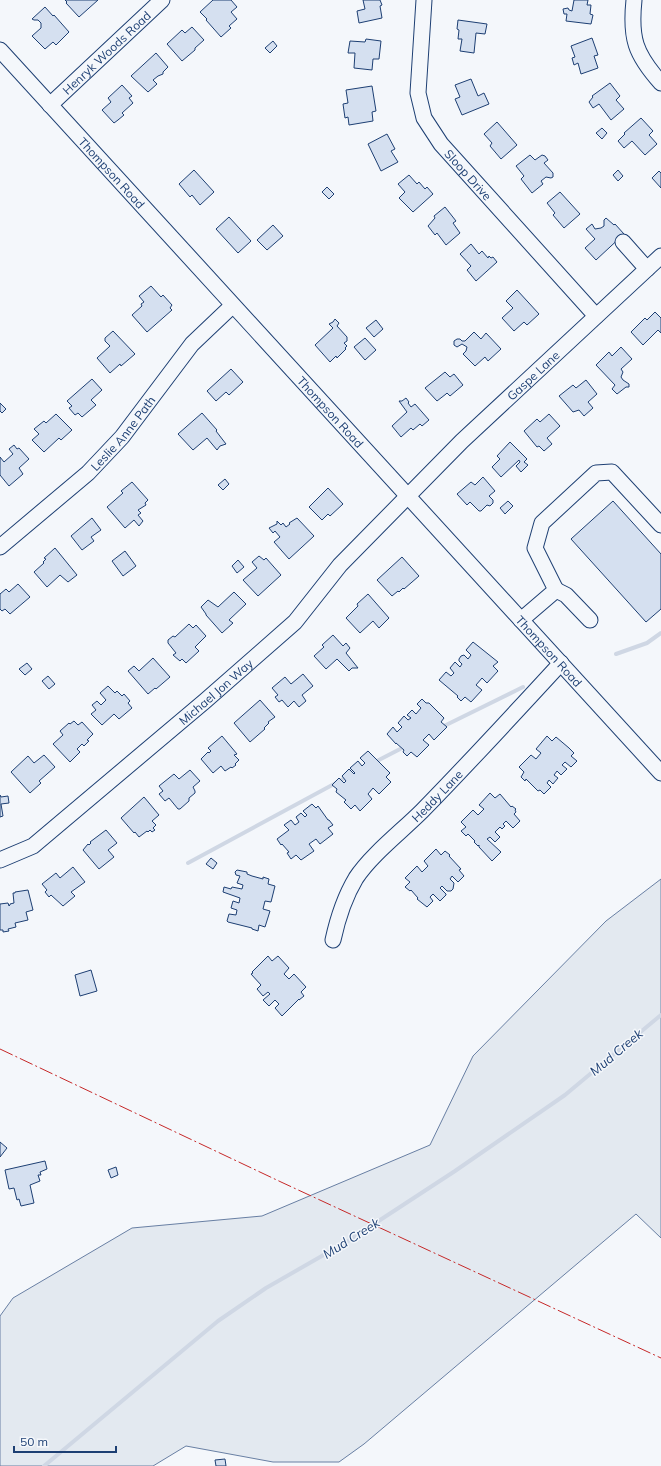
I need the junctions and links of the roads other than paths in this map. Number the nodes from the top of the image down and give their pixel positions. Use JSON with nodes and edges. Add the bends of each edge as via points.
{"nodes":[{"id":1,"x":162,"y":0,"type":"edge"},
{"id":2,"x":424,"y":0,"type":"edge"},
{"id":3,"x":634,"y":0,"type":"edge"},
{"id":4,"x":0,"y":50,"type":"edge"},
{"id":5,"x":661,"y":83,"type":"edge"},
{"id":6,"x":50,"y":105,"type":"junction"},
{"id":7,"x":623,"y":242,"type":"dead end"},
{"id":8,"x":661,"y":256,"type":"edge"},
{"id":9,"x":647,"y":270,"type":"junction"},
{"id":10,"x":232,"y":306,"type":"junction"},
{"id":11,"x":596,"y":316,"type":"junction"},
{"id":12,"x":408,"y":496,"type":"junction"},
{"id":13,"x":661,"y":525,"type":"edge"},
{"id":14,"x":0,"y":547,"type":"edge"},
{"id":15,"x":556,"y":590,"type":"junction"},
{"id":16,"x":521,"y":620,"type":"junction"},
{"id":17,"x":590,"y":620,"type":"dead end"},
{"id":18,"x":561,"y":663,"type":"junction"},
{"id":19,"x":661,"y":773,"type":"edge"},
{"id":20,"x":0,"y":860,"type":"edge"},
{"id":21,"x":333,"y":940,"type":"dead end"}],
"edges":[{"from":1,"to":6,"type":"street","name":"Henryk Woods Road"},
{"from":2,"to":11,"type":"street","name":"Sloop Drive","via":[[418,93],[424,118],[441,144]]},
{"from":3,"to":5,"type":"street","via":[[633,35],[636,46],[650,71]]},
{"from":4,"to":6,"type":"street","name":"Thompson Road"},
{"from":6,"to":10,"type":"street","name":"Thompson Road"},
{"from":7,"to":9,"type":"street"},
{"from":8,"to":9,"type":"street","name":"Gaspe Lane"},
{"from":9,"to":11,"type":"street","name":"Gaspe Lane"},
{"from":10,"to":12,"type":"street","name":"Thompson Road"},
{"from":10,"to":14,"type":"street","name":"Leslie Anne Path","via":[[192,344],[122,437],[88,474]]},
{"from":11,"to":12,"type":"street","name":"Gaspe Lane","via":[[462,441]]},
{"from":12,"to":16,"type":"street","name":"Thompson Road"},
{"from":12,"to":20,"type":"street","name":"Michael Jon Way","via":[[340,565],[295,622],[33,846]]},
{"from":13,"to":15,"type":"street","via":[[612,472],[596,472],[542,523],[535,548]]},
{"from":15,"to":16,"type":"street"},
{"from":15,"to":17,"type":"street","via":[[566,595]]},
{"from":16,"to":18,"type":"street","name":"Thompson Road"},
{"from":18,"to":19,"type":"street","name":"Thompson Road"},
{"from":18,"to":21,"type":"street","name":"Heddy Lane","via":[[489,742],[357,876],[346,894]]}]}
